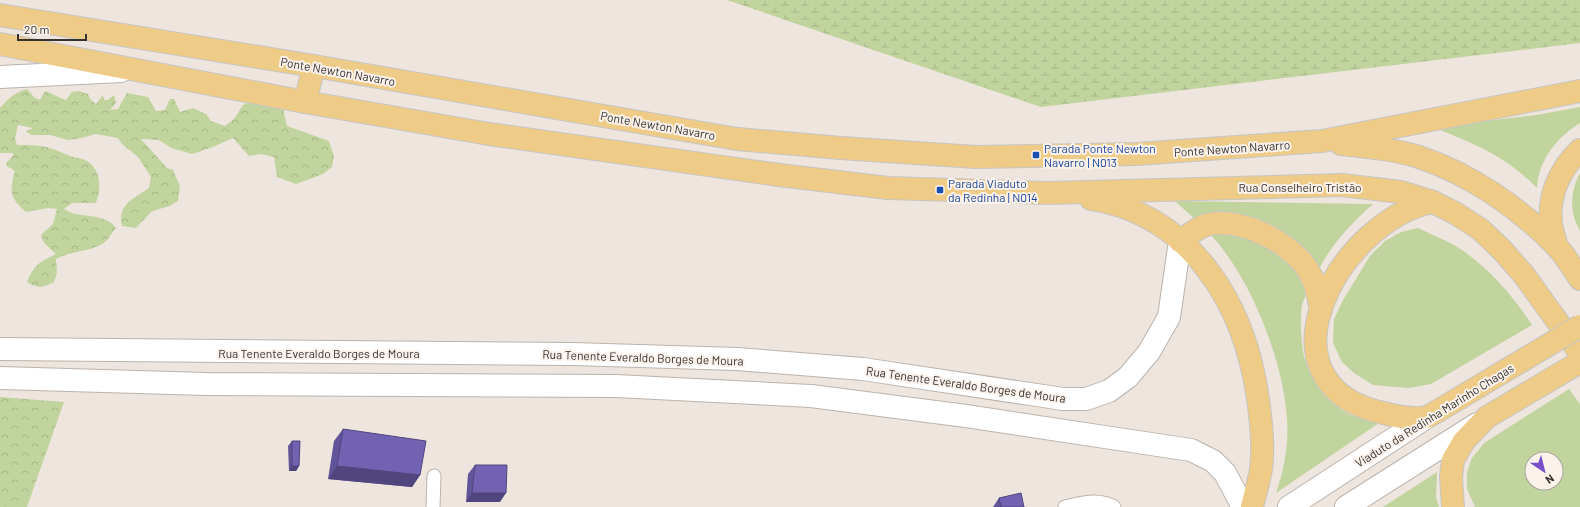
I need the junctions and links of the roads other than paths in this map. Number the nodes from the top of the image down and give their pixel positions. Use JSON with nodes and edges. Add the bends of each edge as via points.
{"nodes":[{"id":1,"x":0,"y":15,"type":"edge"},
{"id":2,"x":0,"y":44,"type":"edge"},
{"id":3,"x":314,"y":66,"type":"junction"},
{"id":4,"x":142,"y":70,"type":"junction"},
{"id":5,"x":0,"y":77,"type":"edge"},
{"id":6,"x":1580,"y":91,"type":"edge"},
{"id":7,"x":305,"y":102,"type":"junction"},
{"id":8,"x":1322,"y":141,"type":"junction"},
{"id":9,"x":1580,"y":150,"type":"edge"},
{"id":10,"x":1048,"y":193,"type":"junction"},
{"id":11,"x":1434,"y":202,"type":"junction"},
{"id":12,"x":1180,"y":241,"type":"junction"},
{"id":13,"x":1557,"y":247,"type":"junction"},
{"id":14,"x":1580,"y":279,"type":"edge"},
{"id":15,"x":1321,"y":310,"type":"junction"},
{"id":16,"x":1580,"y":326,"type":"edge"},
{"id":17,"x":0,"y":350,"type":"edge"},
{"id":18,"x":1580,"y":353,"type":"edge"},
{"id":19,"x":1580,"y":362,"type":"edge"},
{"id":20,"x":0,"y":378,"type":"edge"},
{"id":21,"x":1430,"y":415,"type":"junction"},
{"id":22,"x":1490,"y":415,"type":"junction"},
{"id":23,"x":434,"y":476,"type":"dead end"},
{"id":24,"x":433,"y":507,"type":"edge"},
{"id":25,"x":1065,"y":507,"type":"edge"},
{"id":26,"x":1114,"y":507,"type":"edge"},
{"id":27,"x":1243,"y":507,"type":"edge"},
{"id":28,"x":1252,"y":507,"type":"edge"},
{"id":29,"x":1289,"y":507,"type":"edge"},
{"id":30,"x":1346,"y":507,"type":"edge"},
{"id":31,"x":1452,"y":507,"type":"edge"}],
"edges":[{"from":1,"to":3,"type":"main road","name":"Ponte Newton Navarro"},
{"from":2,"to":4,"type":"main road"},
{"from":3,"to":7,"type":"main road"},
{"from":3,"to":8,"type":"main road","name":"Ponte Newton Navarro","via":[[737,139],[841,148],[976,156],[1137,154]]},
{"from":4,"to":5,"type":"street"},
{"from":4,"to":7,"type":"main road"},
{"from":6,"to":8,"type":"main road"},
{"from":7,"to":10,"type":"main road","via":[[497,135],[794,177],[888,188]]},
{"from":8,"to":13,"type":"main road","via":[[1419,157],[1462,175],[1523,216]]},
{"from":9,"to":13,"type":"main road","via":[[1563,168],[1556,184],[1551,223]]},
{"from":10,"to":11,"type":"main road","name":"Rua Conselheiro Tristão","via":[[1342,185],[1401,192]]},
{"from":10,"to":12,"type":"main road","via":[[1118,205],[1145,217]]},
{"from":11,"to":15,"type":"main road","via":[[1420,205],[1393,218],[1366,238],[1338,273]]},
{"from":11,"to":18,"type":"main road","name":"Rua Conselheiro Tristão","via":[[1480,230],[1502,250]]},
{"from":12,"to":15,"type":"main road","via":[[1202,226],[1230,222],[1259,231],[1291,250],[1307,269],[1316,286]]},
{"from":12,"to":17,"type":"street","name":"Rua Tenente Everaldo Borges de Moura","via":[[1169,317],[1149,352],[1128,377],[1109,390],[1086,399],[1063,399],[863,369],[738,359],[573,354]]},
{"from":12,"to":28,"type":"main road","via":[[1221,286],[1248,348],[1262,424],[1261,468]]},
{"from":13,"to":14,"type":"main road"},
{"from":15,"to":21,"type":"main road","via":[[1315,335],[1315,350],[1322,372],[1336,390],[1360,406],[1377,412]]},
{"from":16,"to":21,"type":"main road","name":"Viaduto da Redinha Marinho Chagas","bridge":true},
{"from":19,"to":22,"type":"main road"},
{"from":20,"to":27,"type":"street","via":[[206,384],[616,386],[811,396],[966,416],[1191,450],[1213,461],[1225,473]]},
{"from":21,"to":29,"type":"street","name":"Viaduto da Redinha Marinho Chagas"},
{"from":22,"to":30,"type":"street"},
{"from":22,"to":31,"type":"main road","via":[[1464,441],[1453,460]]},
{"from":23,"to":24,"type":"lane"},
{"from":25,"to":26,"type":"lane","via":[[1094,501],[1105,502]]}]}
